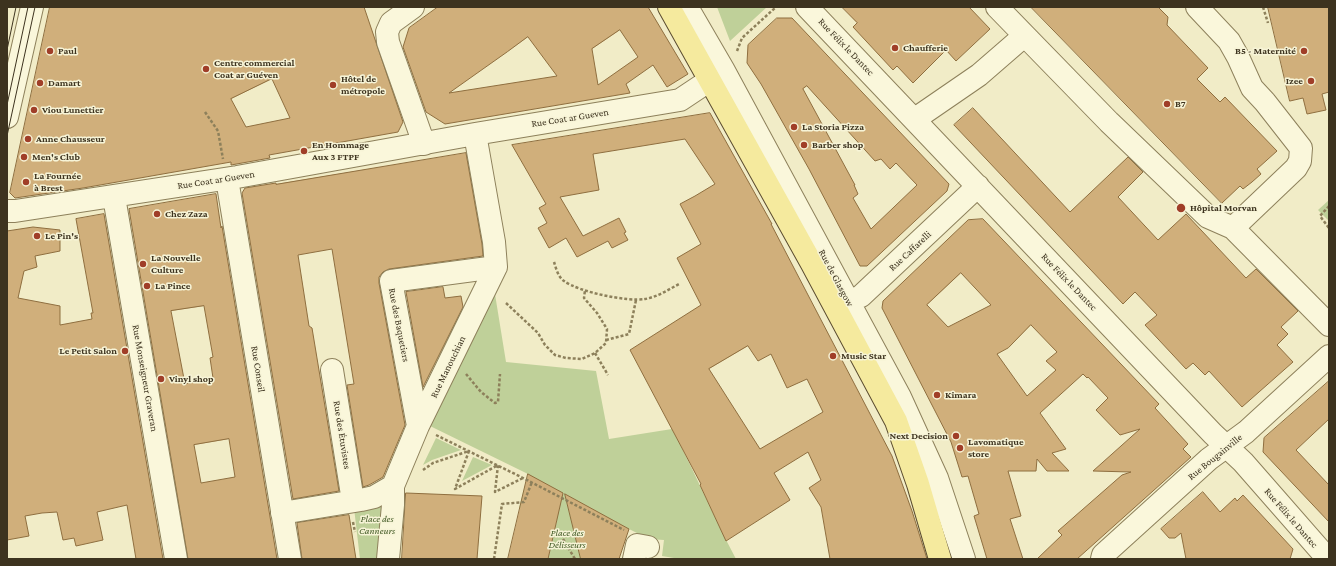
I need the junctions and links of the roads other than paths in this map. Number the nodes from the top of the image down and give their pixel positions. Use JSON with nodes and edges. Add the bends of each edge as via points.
{"nodes":[{"id":1,"x":32,"y":7,"type":"edge"},
{"id":2,"x":413,"y":7,"type":"edge"},
{"id":3,"x":669,"y":7,"type":"edge"},
{"id":4,"x":687,"y":7,"type":"edge"},
{"id":5,"x":807,"y":7,"type":"edge"},
{"id":6,"x":997,"y":7,"type":"edge"},
{"id":7,"x":1197,"y":7,"type":"edge"},
{"id":8,"x":1024,"y":36,"type":"junction"},
{"id":9,"x":710,"y":80,"type":"junction"},
{"id":10,"x":7,"y":116,"type":"edge"},
{"id":11,"x":915,"y":119,"type":"junction"},
{"id":12,"x":475,"y":134,"type":"junction"},
{"id":13,"x":424,"y":144,"type":"junction"},
{"id":14,"x":227,"y":179,"type":"junction"},
{"id":15,"x":978,"y":186,"type":"junction"},
{"id":16,"x":114,"y":197,"type":"junction"},
{"id":17,"x":7,"y":211,"type":"edge"},
{"id":18,"x":1233,"y":228,"type":"junction"},
{"id":19,"x":496,"y":267,"type":"junction"},
{"id":20,"x":843,"y":306,"type":"junction"},
{"id":21,"x":1329,"y":324,"type":"edge"},
{"id":22,"x":1329,"y":356,"type":"edge"},
{"id":23,"x":332,"y":370,"type":"dead end"},
{"id":24,"x":425,"y":429,"type":"junction"},
{"id":25,"x":1227,"y":446,"type":"junction"},
{"id":26,"x":393,"y":486,"type":"junction"},
{"id":27,"x":353,"y":501,"type":"junction"},
{"id":28,"x":282,"y":513,"type":"junction"},
{"id":29,"x":176,"y":559,"type":"edge"},
{"id":30,"x":290,"y":559,"type":"edge"},
{"id":31,"x":388,"y":559,"type":"edge"},
{"id":32,"x":940,"y":559,"type":"edge"},
{"id":33,"x":964,"y":559,"type":"edge"},
{"id":34,"x":1102,"y":559,"type":"edge"},
{"id":35,"x":1328,"y":559,"type":"edge"}],
"edges":[{"from":1,"to":10,"type":"street"},
{"from":2,"to":13,"type":"street","via":[[391,23],[387,32],[388,42]]},
{"from":3,"to":9,"type":"main road","name":"Rue de Glasgow"},
{"from":4,"to":20,"type":"street","name":"Rue de Glasgow","via":[[726,76]]},
{"from":5,"to":11,"type":"street","name":"Rue Félix le Dantec"},
{"from":6,"to":8,"type":"street"},
{"from":7,"to":18,"type":"street","via":[[1229,41],[1252,88],[1301,148],[1300,161],[1296,168]]},
{"from":8,"to":11,"type":"street","via":[[979,75]]},
{"from":8,"to":18,"type":"street","via":[[1208,217]]},
{"from":9,"to":12,"type":"street","name":"Rue Coat ar Gueven","via":[[680,100]]},
{"from":9,"to":20,"type":"main road","name":"Rue de Glasgow"},
{"from":11,"to":15,"type":"street","name":"Rue Félix le Dantec"},
{"from":12,"to":13,"type":"street","name":"Rue Coat ar Gueven"},
{"from":12,"to":19,"type":"street","name":"Rue Manouchian"},
{"from":13,"to":14,"type":"street","name":"Rue Coat ar Gueven"},
{"from":14,"to":16,"type":"street","name":"Rue Coat ar Gueven"},
{"from":14,"to":28,"type":"street","name":"Rue Conseil"},
{"from":15,"to":20,"type":"street","name":"Rue Caffarelli","via":[[868,290]]},
{"from":15,"to":25,"type":"street","name":"Rue Félix le Dantec"},
{"from":16,"to":17,"type":"street","name":"Rue Coat ar Gueven"},
{"from":16,"to":29,"type":"street","name":"Rue Monseigneur Graveran"},
{"from":18,"to":21,"type":"street"},
{"from":19,"to":24,"type":"street","name":"Rue Manouchian","via":[[453,358]]},
{"from":19,"to":24,"type":"street","name":"Rue des Baquetiers","via":[[391,281]]},
{"from":20,"to":32,"type":"main road","name":"Rue de Glasgow","via":[[896,422]]},
{"from":20,"to":33,"type":"street","name":"Rue de Glasgow","via":[[900,397],[937,478]]},
{"from":22,"to":25,"type":"street","name":"Rue Bougainville","via":[[1246,432]]},
{"from":23,"to":27,"type":"street","name":"Rue des Étuvistes"},
{"from":24,"to":26,"type":"street","name":"Rue Manouchian"},
{"from":25,"to":34,"type":"street","name":"Rue Bougainville","via":[[1209,459],[1103,555]]},
{"from":25,"to":35,"type":"street","name":"Rue Félix le Dantec"},
{"from":26,"to":27,"type":"street","via":[[374,497]]},
{"from":26,"to":31,"type":"street"},
{"from":27,"to":28,"type":"street"},
{"from":28,"to":30,"type":"street","name":"Rue Conseil"}]}
